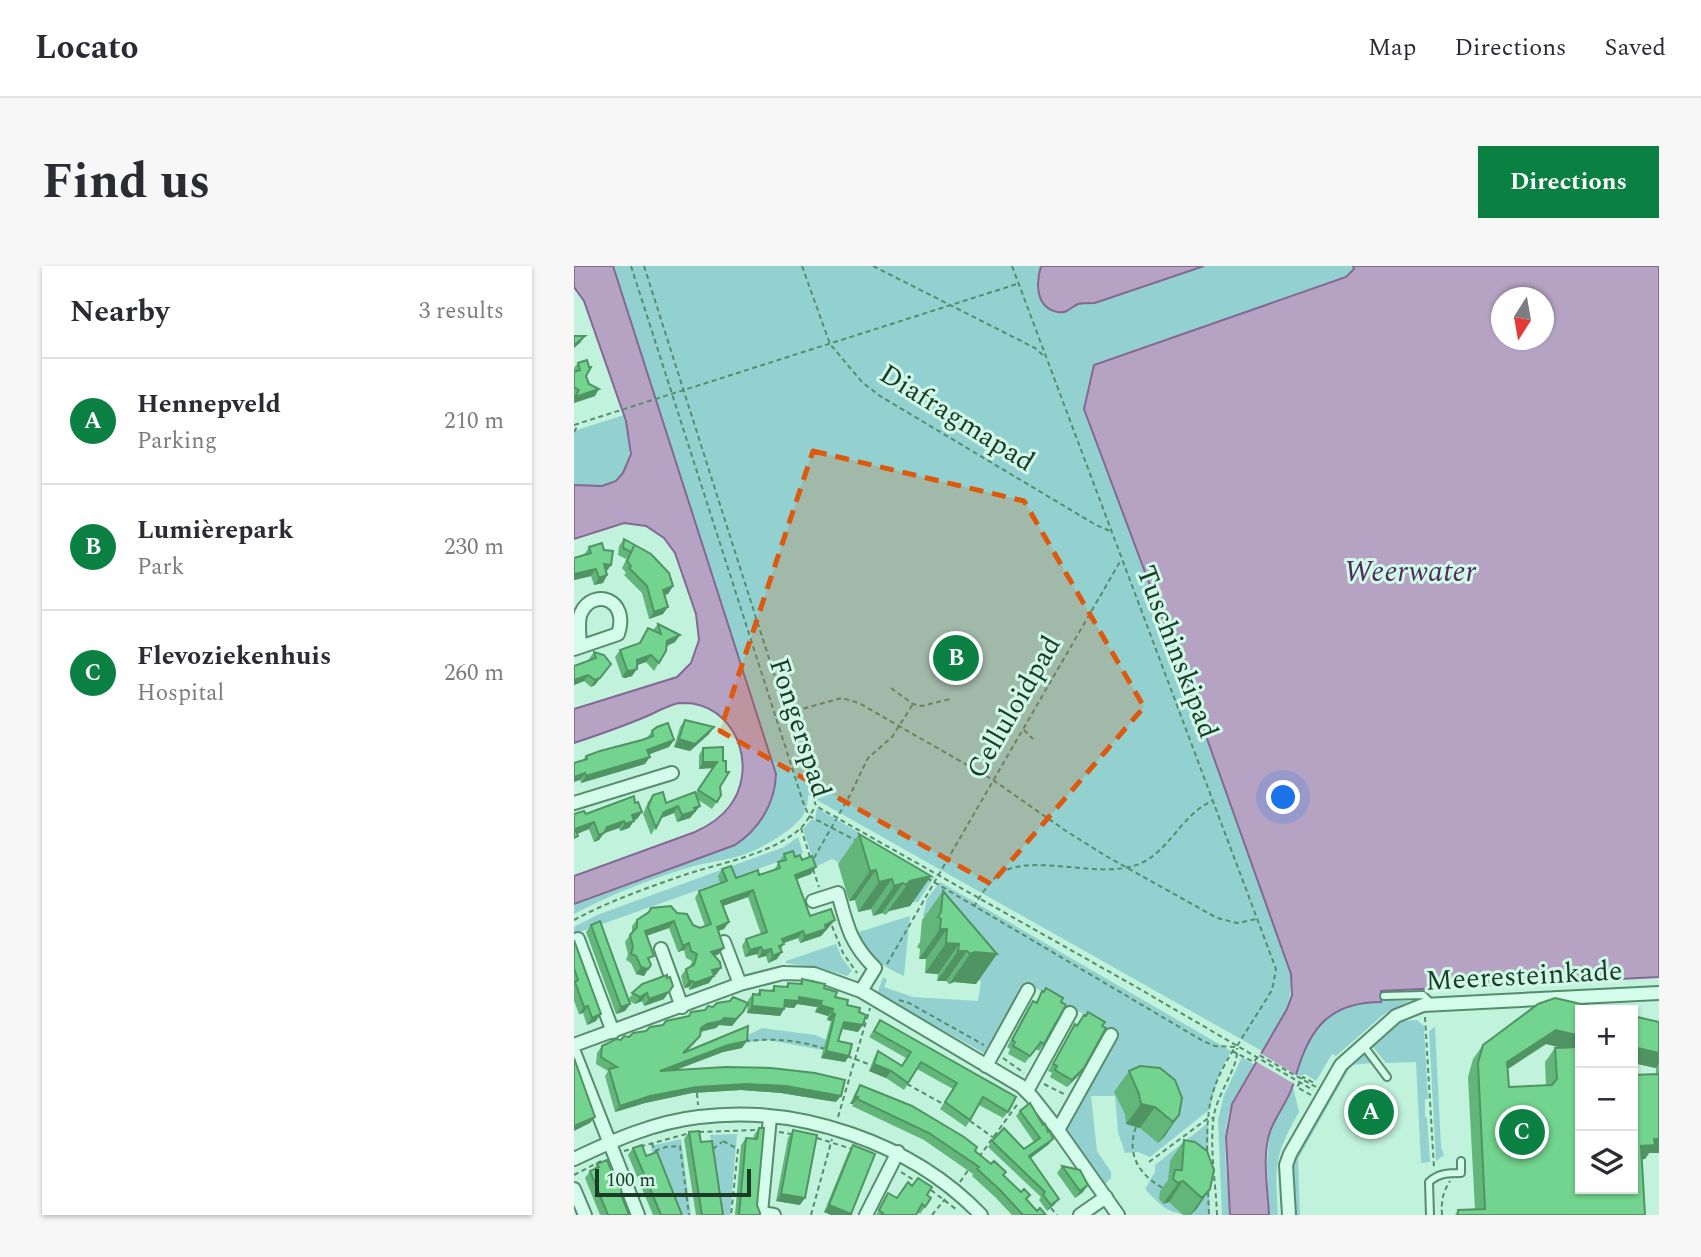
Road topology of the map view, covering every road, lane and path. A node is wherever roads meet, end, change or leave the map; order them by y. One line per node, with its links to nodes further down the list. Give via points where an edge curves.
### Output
1 (631, 266): 11 (path, Fongerspad)
2 (644, 266): 10 (path, Fongerspad)
3 (802, 266): 8 (path, Diafragmapad)
4 (873, 266): 7 (path)
5 (1012, 266): 6 (path, Tuschinskipad)
6 (1018, 283): 7 (path); 9 (path, Tuschinskipad)
7 (948, 304): 8 (path); 9 (path)
8 (830, 344): 10 (path); 15 (path, Diafragmapad, via 862,383 880,396)
9 (1046, 358): 15 (path, Tuschinskipad)
10 (683, 391): 11 (path); 20 (path, Fongerspad)
11 (671, 394): 12 (path); 29 (path, Fongerspad)
12 (578, 424): 13 (path); 14 (path)
13 (574, 425)
14 (574, 432)
15 (1111, 531): 16 (path, Tuschinskipad)
16 (1122, 559): 22 (path, Celluloidpad); 26 (path, Tuschinskipad)
17 (891, 688): 19 (path)
18 (950, 699): 19 (path)
19 (913, 704): 21 (path)
20 (785, 713): 21 (path, via 842,698); 28 (path, Fongerspad)
21 (898, 725): 25 (path); 30 (path, via 892,737 868,758)
22 (1023, 730): 23 (path); 25 (path, Celluloidpad)
23 (1033, 739)
24 (672, 774): 27 (street)
25 (993, 780): 35 (path); 36 (path, Celluloidpad)
26 (1212, 801): 35 (path, via 1196,810 1157,852); 42 (path, Tuschinskipad)
27 (574, 803)
28 (816, 806): 29 (path); 30 (path, Fongerspad)
29 (809, 816): 31 (path); 32 (path, Fongerspad)
30 (838, 818): 32 (path); 36 (path, Fongerspad)
31 (801, 828): 34 (path); 43 (path, via 738,860 673,879)
32 (832, 828): 33 (path, Fongerspad); 34 (path)
33 (866, 846)
34 (811, 862): 40 (path)
35 (1128, 868): 39 (path, via 1024,865 999,874); 42 (path, via 1226,921)
36 (938, 875): 38 (path, Celluloidpad); 39 (path, Fongerspad)
37 (923, 876): 38 (path, Fongerspad)
38 (934, 882): 41 (path, Fongerspad); 48 (path, Celluloidpad)
39 (979, 898): 41 (path); 64 (path, Fongerspad)
40 (818, 900): 50 (street, via 838,893 856,948 875,968)
41 (974, 906): 64 (path, Fongerspad, via 1203,1041)
42 (1258, 919): 64 (path, Tuschinskipad, via 1276,970 1275,982)
43 (574, 920)
44 (829, 920): 50 (path)
45 (578, 939): 59 (street)
46 (724, 942): 49 (street)
47 (661, 949): 56 (street)
48 (883, 973)
49 (740, 984): 50 (street, via 783,973 814,974); 56 (street)
50 (864, 987): 54 (street)
51 (1028, 990): 65 (street)
52 (1659, 993): 57 (street, Meeresteinkade)
53 (1384, 996): 57 (lane, via 1423,995)
54 (873, 998): 72 (path); 73 (street)
55 (896, 999): 65 (path)
56 (682, 1006): 59 (street)
57 (1429, 1009): 62 (street, Meeresteinkade, via 1413,1008 1396,1016); 106 (path, via 1432,1162)
58 (1070, 1013): 76 (street)
59 (613, 1032): 63 (street)
60 (1111, 1035): 82 (street)
61 (740, 1041): 68 (path, via 767,1038)
62 (1363, 1044): 75 (lane); 81 (street, Meeresteinkade)
63 (574, 1045)
64 (1236, 1047): 66 (path, Tuschinskipad); 69 (path); 71 (path, Fongerspad)
65 (994, 1051): 73 (street); 76 (path)
66 (1232, 1051): 69 (path); 88 (path, Tuschinskipad, via 1215,1084)
67 (574, 1052): 95 (street)
68 (834, 1052)
69 (1238, 1055): 71 (path, via 1254,1062); 87 (path)
70 (845, 1056): 72 (path)
71 (1259, 1056): 77 (path, Fongerspad)
72 (856, 1059): 74 (path); 90 (path)
73 (986, 1066): 80 (street)
74 (881, 1069)
75 (1387, 1077)
76 (1034, 1079): 80 (street); 82 (path)
77 (1300, 1080): 81 (path); 81 (path, via 1303,1077); 81 (path, via 1297,1087)
78 (904, 1083): 83 (path)
79 (697, 1090): 84 (path)
80 (1027, 1091): 92 (street); 93 (path)
81 (1317, 1091): 129 (street, Meeresteinkade, via 1287,1160)
82 (1076, 1098): 92 (street)
83 (954, 1110)
84 (699, 1117): 85 (street); 95 (street, via 653,1126)
85 (770, 1117): 90 (street); 119 (street, via 761,1213)
86 (964, 1117): 93 (path)
87 (1214, 1117): 88 (path); 128 (path)
88 (1207, 1119): 100 (path, Tuschinskipad); 103 (path)
89 (1136, 1126): 108 (path, via 1132,1143 1136,1165)
90 (835, 1128): 99 (street); 120 (path)
91 (723, 1130): 94 (path)
92 (1058, 1130): 111 (street)
93 (994, 1138): 109 (path)
94 (723, 1141): 98 (path); 118 (path, via 738,1149)
95 (609, 1142): 101 (street); 115 (street)
96 (651, 1142): 97 (path)
97 (655, 1151): 104 (path); 116 (path, via 680,1146)
98 (711, 1151)
99 (898, 1152): 109 (street); 121 (street)
100 (1207, 1155)
101 (574, 1159)
102 (1461, 1161): 105 (lane, via 1461,1173)
103 (1149, 1162)
104 (660, 1164)
105 (1457, 1173): 106 (lane); 131 (path, via 1444,1190)
106 (1437, 1176): 130 (lane, via 1429,1182)
107 (574, 1189): 114 (street)
108 (1163, 1189)
109 (954, 1190): 122 (path); 123 (street)
110 (1208, 1191): 127 (path)
111 (1105, 1197): 125 (street); 126 (street)
112 (721, 1202): 117 (path)
113 (1050, 1206): 124 (path)
114 (585, 1215)
115 (638, 1215)
116 (689, 1215)
117 (723, 1215)
118 (731, 1215)
119 (774, 1215)
120 (811, 1215)
121 (866, 1215)
122 (932, 1215)
123 (981, 1215)
124 (1057, 1215)
125 (1080, 1215)
126 (1118, 1215)
127 (1209, 1215)
128 (1217, 1215)
129 (1289, 1215)
130 (1430, 1215)
131 (1442, 1215)

